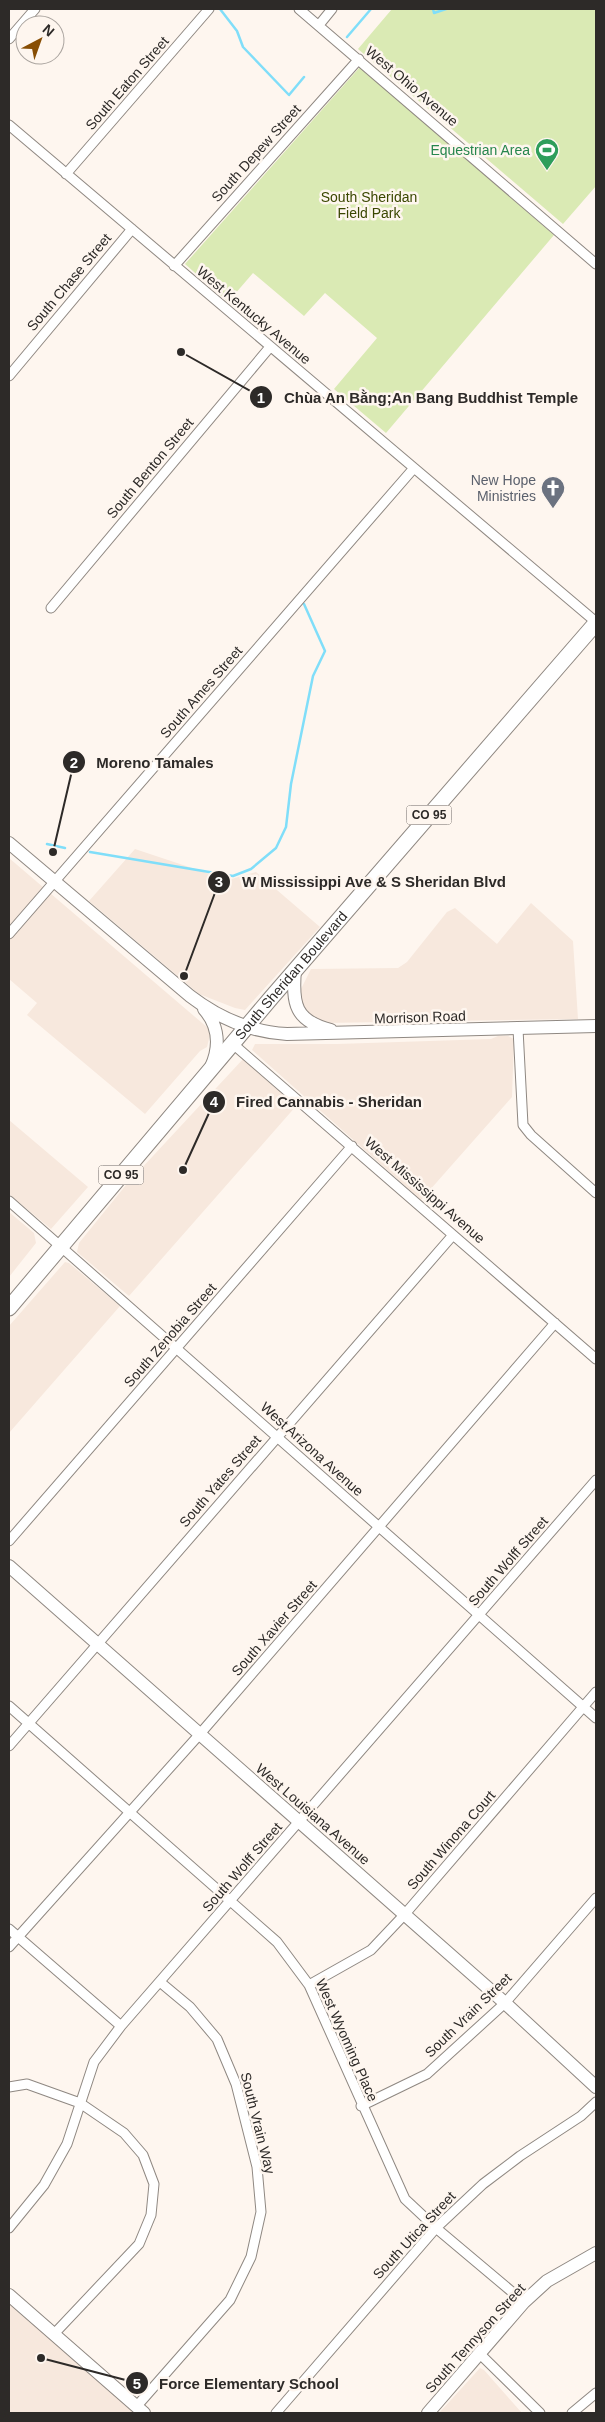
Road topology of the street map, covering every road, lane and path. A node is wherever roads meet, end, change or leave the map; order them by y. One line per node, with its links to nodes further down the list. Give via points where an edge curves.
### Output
1 (35, 9): 6 (street)
2 (209, 9): 9 (street, South Eaton Street)
3 (299, 9): 5 (street, West Ohio Avenue)
4 (332, 9): 5 (street)
5 (319, 26): 7 (street, West Ohio Avenue)
6 (9, 39)
7 (358, 59): 11 (street, West Ohio Avenue); 12 (street, South Depew Street)
8 (9, 125): 9 (street, West Kentucky Avenue)
9 (66, 174): 10 (street, West Kentucky Avenue)
10 (132, 229): 12 (street, West Kentucky Avenue); 14 (street, South Chase Street)
11 (596, 264)
12 (174, 266): 13 (street, West Kentucky Avenue)
13 (270, 347): 15 (street, West Kentucky Avenue); 16 (street, South Benton Street)
14 (9, 376)
15 (414, 468): 17 (street, West Kentucky Avenue); 19 (street, South Ames Street)
16 (52, 608)
17 (596, 622): 21 (main road, South Sheridan Boulevard / CO 95)
18 (9, 843): 19 (street)
19 (54, 881): 20 (street, South Ames Street); 22 (street)
20 (9, 934)
21 (295, 970): 24 (main road, South Sheridan Boulevard / CO 95); 26 (street, via 294,1000 301,1014 317,1026)
22 (199, 1003): 24 (street); 28 (street, via 217,1034 216,1052)
23 (596, 1026): 25 (street, Morrison Road)
24 (246, 1027): 26 (street, Morrison Road, via 287,1034); 27 (main road, South Sheridan Boulevard / CO 95)
25 (518, 1028): 26 (street, Morrison Road); 30 (street, via 523,1125)
26 (346, 1034)
27 (233, 1044): 28 (main road, South Sheridan Boulevard / CO 95); 29 (street, West Mississippi Avenue)
28 (209, 1072): 33 (main road, South Sheridan Boulevard / CO 95)
29 (352, 1146): 32 (street, West Mississippi Avenue); 36 (street, South Zenobia Street)
30 (596, 1193)
31 (9, 1201): 33 (street, West Arizona Avenue)
32 (453, 1236): 35 (street, West Mississippi Avenue); 38 (street, South Yates Street)
33 (62, 1246): 34 (main road, South Sheridan Boulevard / CO 95); 36 (street, West Arizona Avenue)
34 (9, 1308)
35 (555, 1323): 37 (street, West Mississippi Avenue); 40 (street, South Xavier Street)
36 (177, 1348): 38 (street, West Arizona Avenue); 41 (street, South Zenobia Street)
37 (596, 1360)
38 (277, 1436): 40 (street, West Arizona Avenue); 44 (street, South Yates Street)
39 (596, 1480): 43 (street, South Wolff Street)
40 (379, 1527): 43 (street, West Arizona Avenue); 50 (street, South Xavier Street)
41 (9, 1541)
42 (9, 1566): 44 (street, West Louisiana Avenue)
43 (480, 1616): 47 (street, West Arizona Avenue); 53 (street, South Wolff Street)
44 (98, 1642): 49 (street, South Yates Street); 50 (street, West Louisiana Avenue)
45 (596, 1692): 47 (street, South Winona Court)
46 (9, 1706): 49 (street, West Wyoming Place)
47 (583, 1707): 48 (street, West Arizona Avenue); 56 (street, South Winona Court)
48 (596, 1718)
49 (29, 1723): 51 (street, South Yates Street); 52 (street, West Wyoming Place)
50 (199, 1735): 52 (street, South Xavier Street); 53 (street, West Louisiana Avenue)
51 (9, 1746)
52 (129, 1813): 55 (street, West Wyoming Place); 58 (street, South Xavier Street)
53 (299, 1822): 55 (street, South Wolff Street); 56 (street, West Louisiana Avenue)
54 (596, 1898): 62 (street, South Vrain Street)
55 (231, 1900): 60 (street, South Wolff Street); 61 (street, West Wyoming Place, via 277,1942)
56 (405, 1914): 61 (street, South Winona Court, via 371,1950); 62 (street, West Louisiana Avenue)
57 (9, 1928): 58 (street)
58 (18, 1937): 59 (street, South Xavier Street); 63 (street)
59 (9, 1947)
60 (160, 1982): 63 (street, South Wolff Street); 77 (street, South Vrain Way, via 190,2007 217,2039 236,2084 258,2167 261,2212 250,2257 230,2300)
61 (309, 1986): 68 (street, West Wyoming Place)
62 (505, 2003): 65 (street, West Louisiana Avenue); 68 (street, South Vrain Street, via 427,2074)
63 (121, 2026): 67 (street, South Wolff Street, via 94,2062)
64 (9, 2087): 67 (street, via 27,2084)
65 (596, 2087)
66 (596, 2102): 70 (street, South Utica Street, via 581,2116 483,2184)
67 (80, 2103): 69 (street, South Wolff Street, via 66,2144 44,2185); 74 (street, via 124,2133 144,2155 154,2184 151,2215 139,2244)
68 (361, 2106): 70 (street, West Wyoming Place, via 405,2199)
69 (9, 2228)
70 (436, 2228): 73 (street, West Wyoming Place); 78 (street, South Utica Street)
71 (596, 2253): 73 (street, South Tennyson Street, via 548,2281)
72 (9, 2295): 74 (street)
73 (524, 2302): 75 (street, South Tennyson Street)
74 (54, 2334): 77 (street)
75 (480, 2354): 79 (street, South Tennyson Street); 80 (street)
76 (596, 2393): 81 (street)
77 (140, 2410)
78 (276, 2413)
79 (428, 2413)
80 (540, 2413)
81 (572, 2413)

